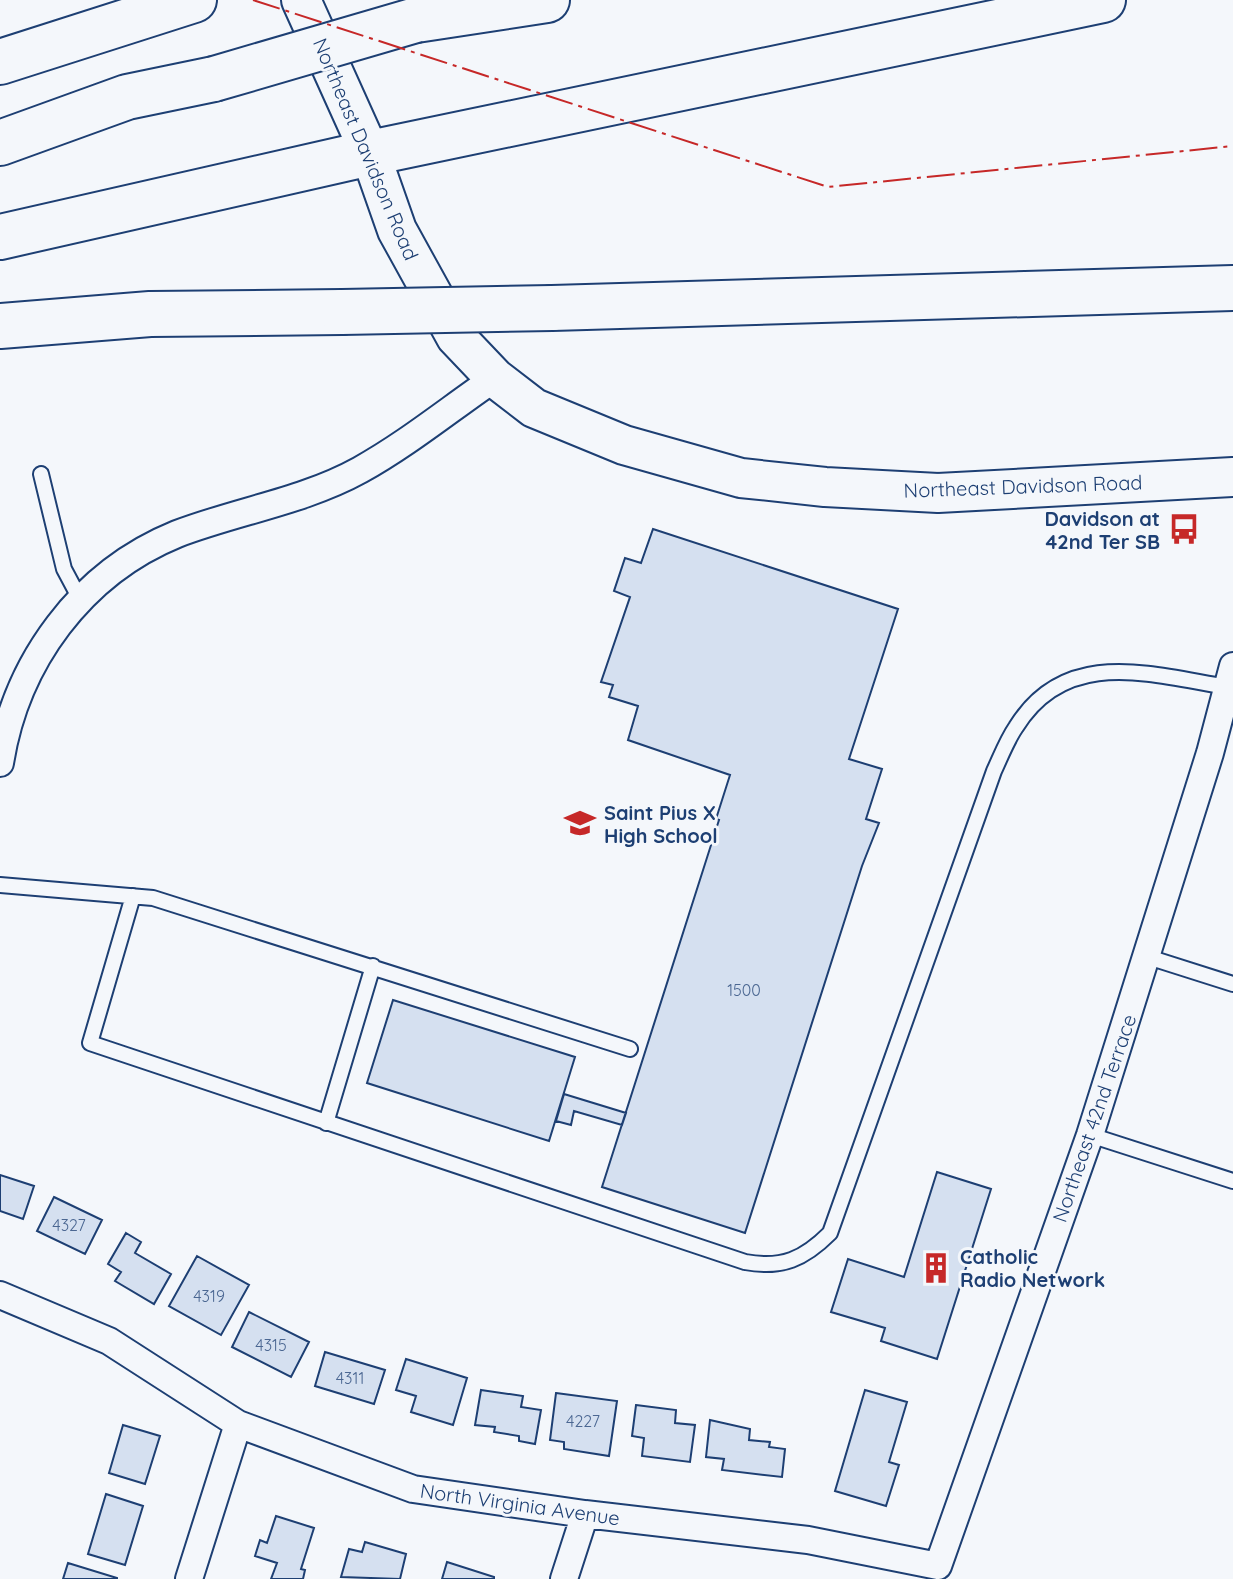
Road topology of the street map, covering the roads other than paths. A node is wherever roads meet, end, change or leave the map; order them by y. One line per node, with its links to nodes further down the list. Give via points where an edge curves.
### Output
1 (301, 0): 7 (street, Northeast Davidson Road)
2 (547, 0): 6 (highway, bridge, via 416,20 214,79 127,97)
3 (1103, 0): 7 (highway)
4 (191, 1): 5 (highway)
5 (0, 62)
6 (0, 143)
7 (370, 153): 8 (highway); 11 (street, Northeast Davidson Road, via 404,244 456,337)
8 (0, 237)
9 (1233, 288): 10 (highway, bridge, via 150,314)
10 (0, 326)
11 (495, 378): 13 (street, Northeast Davidson Road, via 534,408 624,445 741,478 938,493); 14 (street, via 359,471 175,535)
12 (41, 474): 14 (lane, via 64,569)
13 (1233, 477)
14 (80, 599): 16 (street, via 33,661)
15 (1230, 676): 20 (street, Northeast 42nd Terrace); 24 (lane, via 1093,673 1063,682 1016,726 994,771 830,1233 802,1258 766,1266 745,1262)
16 (4, 720): 17 (street)
17 (0, 763)
18 (0, 885): 19 (lane)
19 (133, 896): 21 (lane); 24 (lane, via 90,1043)
20 (1148, 957): 22 (lane); 25 (street, Northeast 42nd Terrace)
21 (373, 966): 23 (lane); 24 (lane)
22 (1233, 984)
23 (630, 1049)
24 (326, 1123)
25 (1090, 1135): 26 (lane); 30 (street, Northeast 42nd Terrace)
26 (1233, 1181)
27 (0, 1295): 28 (street, North Virginia Avenue, via 109,1341)
28 (238, 1424): 29 (street, North Virginia Avenue, via 413,1489); 31 (street)
29 (585, 1514): 30 (street, North Virginia Avenue, via 808,1540); 32 (street)
30 (938, 1566)
31 (189, 1579)
32 (564, 1579)

